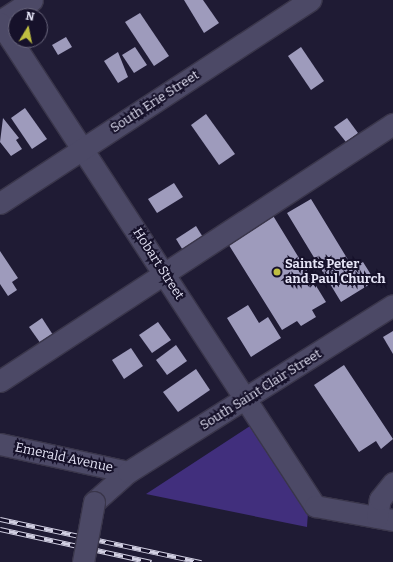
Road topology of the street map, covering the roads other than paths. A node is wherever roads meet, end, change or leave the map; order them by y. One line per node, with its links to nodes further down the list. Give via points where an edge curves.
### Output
1 (32, 0): 3 (street)
2 (310, 0): 5 (street, South Erie Street)
3 (0, 22): 5 (street, Hobart Street)
4 (393, 124): 7 (street)
5 (83, 149): 6 (street, South Erie Street); 7 (street, Hobart Street)
6 (0, 203)
7 (165, 274): 9 (street); 10 (street, Hobart Street)
8 (393, 305): 10 (street, South Saint Clair Street)
9 (0, 381)
10 (247, 400): 12 (street, South Saint Clair Street); 14 (street, Hobart Street, via 315,506)
11 (0, 444): 12 (street, Emerald Avenue)
12 (128, 472): 15 (street, South Saint Clair Street, bridge, via 94,502)
13 (393, 483): 14 (street, via 380,499)
14 (385, 519)
15 (83, 562)

